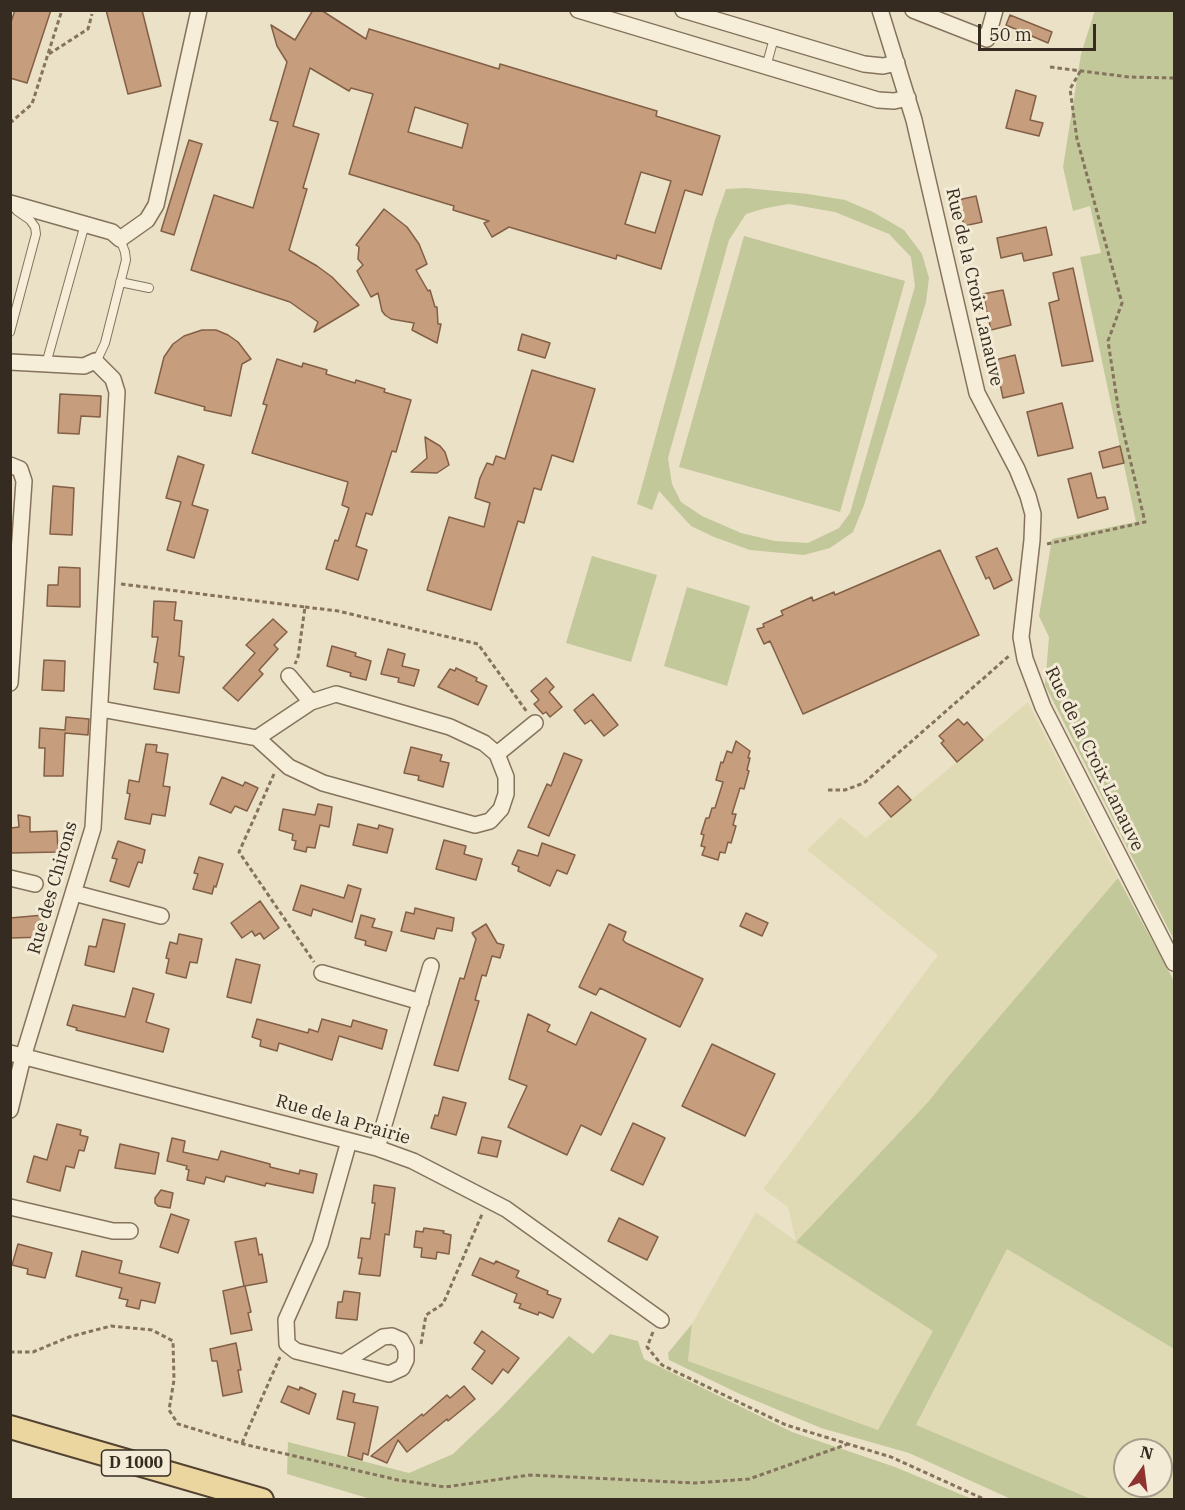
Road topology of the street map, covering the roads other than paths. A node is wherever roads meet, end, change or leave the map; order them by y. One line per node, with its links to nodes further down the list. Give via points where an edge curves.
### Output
1 (199, 10): 13 (street, via 156,205 147,220)
2 (578, 10): 9 (street)
3 (683, 10): 7 (street)
4 (880, 10): 8 (street, Rue de la Croix Lanauve)
5 (913, 10): 6 (street, via 987,39)
6 (995, 10)
7 (774, 38): 8 (street, via 864,64); 9 (lane)
8 (897, 63): 10 (street, Rue de la Croix Lanauve)
9 (766, 67): 10 (street, via 878,100)
10 (908, 98): 32 (street, Rue de la Croix Lanauve, via 977,393 1017,469 1033,514 1022,621 1025,659 1043,707)
11 (10, 205): 12 (street); 16 (lane, via 30,220 36,234)
12 (85, 224): 13 (street, via 112,232); 19 (lane)
13 (120, 239): 14 (lane, via 126,260)
14 (120, 282): 15 (lane); 17 (lane, via 105,343)
15 (149, 288)
16 (10, 332)
17 (95, 361): 19 (street, via 84,366); 24 (street, Rue des Chirons, via 112,379 117,392)
18 (10, 362): 19 (street)
19 (46, 364)
20 (10, 465): 22 (street, via 20,469 24,481)
21 (289, 676): 23 (street)
22 (10, 683)
23 (311, 702): 26 (street); 27 (street, via 336,694 450,727 484,743)
24 (101, 709): 26 (street); 30 (street, Rue des Chirons, via 93,828)
25 (535, 723): 27 (street)
26 (257, 738): 27 (street, via 289,767 323,783 475,825 490,821 501,809 506,794 506,777)
27 (497, 754)
28 (10, 878): 29 (street)
29 (35, 884)
30 (74, 894): 31 (street); 36 (street, Rue des Chirons)
31 (160, 916)
32 (1174, 963)
33 (431, 966): 35 (street)
34 (322, 973): 35 (street)
35 (421, 1002): 39 (street)
36 (17, 1055): 37 (street, Rue des Chirons); 38 (street, Rue de la Prairie)
37 (10, 1110)
38 (349, 1141): 39 (street, Rue de la Prairie); 43 (street, via 320,1244 286,1320 287,1344 296,1351)
39 (377, 1148): 42 (street, Rue de la Prairie, via 414,1161 506,1209)
40 (10, 1207): 41 (street, via 113,1231)
41 (130, 1231)
42 (661, 1320)
43 (344, 1362): 43 (street, via 383,1337 402,1341 406,1349 402,1368 389,1374)
44 (10, 1427): 45 (main road, D 1000)
45 (262, 1500)

